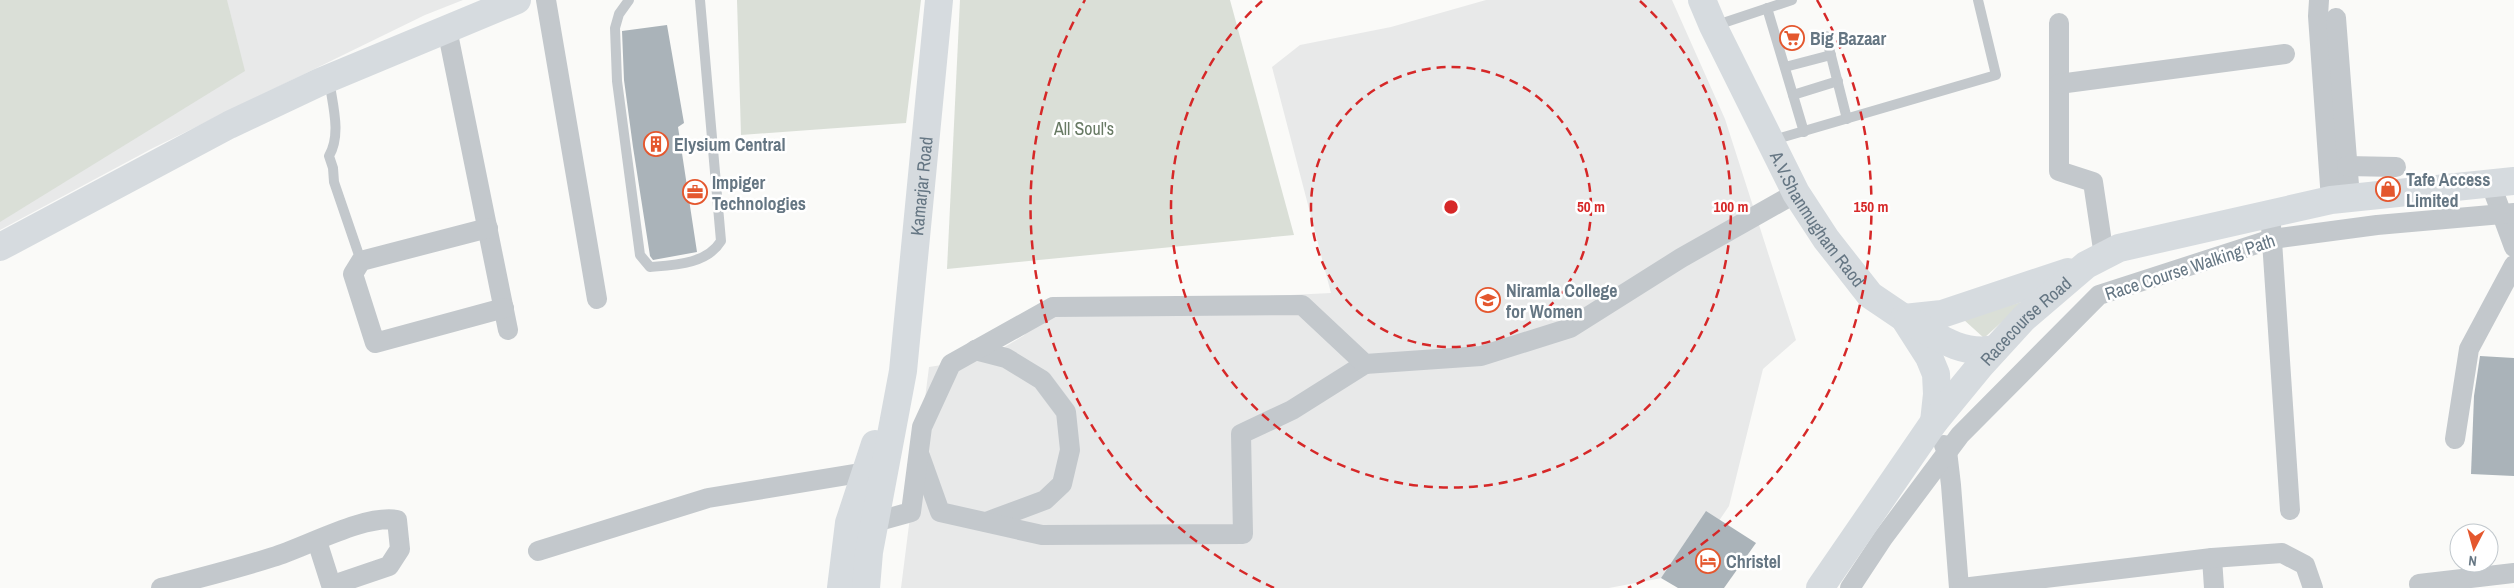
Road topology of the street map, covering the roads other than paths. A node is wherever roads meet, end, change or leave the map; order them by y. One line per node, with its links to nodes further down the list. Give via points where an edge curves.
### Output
1 (517, 0): 14 (street)
2 (546, 0): 39 (street)
3 (629, 0): 4 (lane, via 619,14 615,28 617,81 640,255 650,267 706,257 721,241)
4 (700, 0)
5 (939, 0): 46 (street, Kamarjar Road)
6 (1702, 0): 13 (street, A.V.Shanmugham Raod)
7 (1792, 0): 10 (lane)
8 (1978, 0): 23 (lane, via 1996,75)
9 (2319, 0): 30 (street, via 2318,16)
10 (1767, 8): 13 (lane); 18 (lane)
11 (2336, 18): 26 (street)
12 (2060, 23): 21 (street)
13 (1713, 26): 25 (street, A.V.Shanmugham Raod)
14 (447, 28): 19 (street); 33 (street)
15 (1826, 36): 16 (lane)
16 (1830, 54): 18 (lane); 20 (lane)
17 (2286, 54): 21 (street)
18 (1785, 67): 22 (lane)
19 (329, 78): 34 (street, via 229,125); 37 (lane, via 336,134 329,156 334,182)
20 (1838, 81): 22 (lane); 23 (lane)
21 (2059, 84): 36 (street, via 2059,171 2093,182)
22 (1793, 95): 24 (lane)
23 (1848, 118): 24 (lane)
24 (1804, 132): 25 (lane)
25 (1770, 141): 29 (street, A.V.Shanmugham Raod)
26 (2347, 166): 27 (street); 30 (street)
27 (2396, 167)
28 (2502, 182): 30 (street, Racecourse Road); 31 (street)
29 (1796, 193): 41 (street, A.V.Shanmugham Raod, via 1826,239 1870,295); 45 (street, via 1681,258 1570,328 1481,356)
30 (2340, 199): 32 (street, Racecourse Road)
31 (2508, 214): 32 (street, Race Course Walking Path, via 2378,225); 35 (street)
32 (2271, 227): 36 (street, Racecourse Road, via 2119,248); 50 (street, Race Course Walking Path, via 2099,295); 52 (street)
33 (488, 228): 37 (street); 40 (street)
34 (0, 247)
35 (2514, 247)
36 (2095, 260): 41 (street, via 1942,314); 43 (street, Racecourse Road, via 2024,318)
37 (361, 261): 40 (street, via 353,274 375,343)
38 (2514, 265): 48 (street, via 2469,349)
39 (597, 299)
40 (504, 308): 42 (street)
41 (1904, 318): 43 (street, via 1952,345 1968,350); 47 (street, A.V.Shanmugham Raod, via 1936,374)
42 (508, 330)
43 (1995, 349): 47 (street, Racecourse Road)
44 (975, 350): 45 (street, via 1053,307 1302,305); 49 (street, via 951,364 922,427); 54 (street, via 1006,358 1042,380 1066,412 1070,450 1062,484 1045,500)
45 (1365, 364): 54 (street, via 1292,410 1241,434 1243,534 1042,535)
46 (903, 371): 51 (street, Kamarjar Road); 53 (street, Kamarjar Road)
47 (1934, 422): 50 (street); 64 (street, Racecourse Road)
48 (2455, 439)
49 (919, 451): 53 (street, via 911,512); 54 (street, via 940,512)
50 (1947, 451): 65 (street, Race Course Walking Path); 66 (street)
51 (866, 472): 56 (street, via 708,498); 62 (street, Kamarjar Road, via 849,523)
52 (2290, 510)
53 (875, 522): 63 (street, Kamarjar Road)
54 (986, 522)
55 (317, 541): 60 (street, via 274,557); 61 (street); 61 (street, via 364,523 386,518 397,520 400,549 389,566)
56 (538, 552)
57 (2212, 558): 66 (street); 67 (street); 68 (street, via 2282,553 2305,565)
58 (2514, 573): 59 (street)
59 (2419, 584)
60 (162, 588)
61 (332, 588)
62 (840, 588)
63 (866, 588)
64 (1820, 588)
65 (1850, 588)
66 (1961, 588)
67 (2214, 588)
68 (2313, 588)

